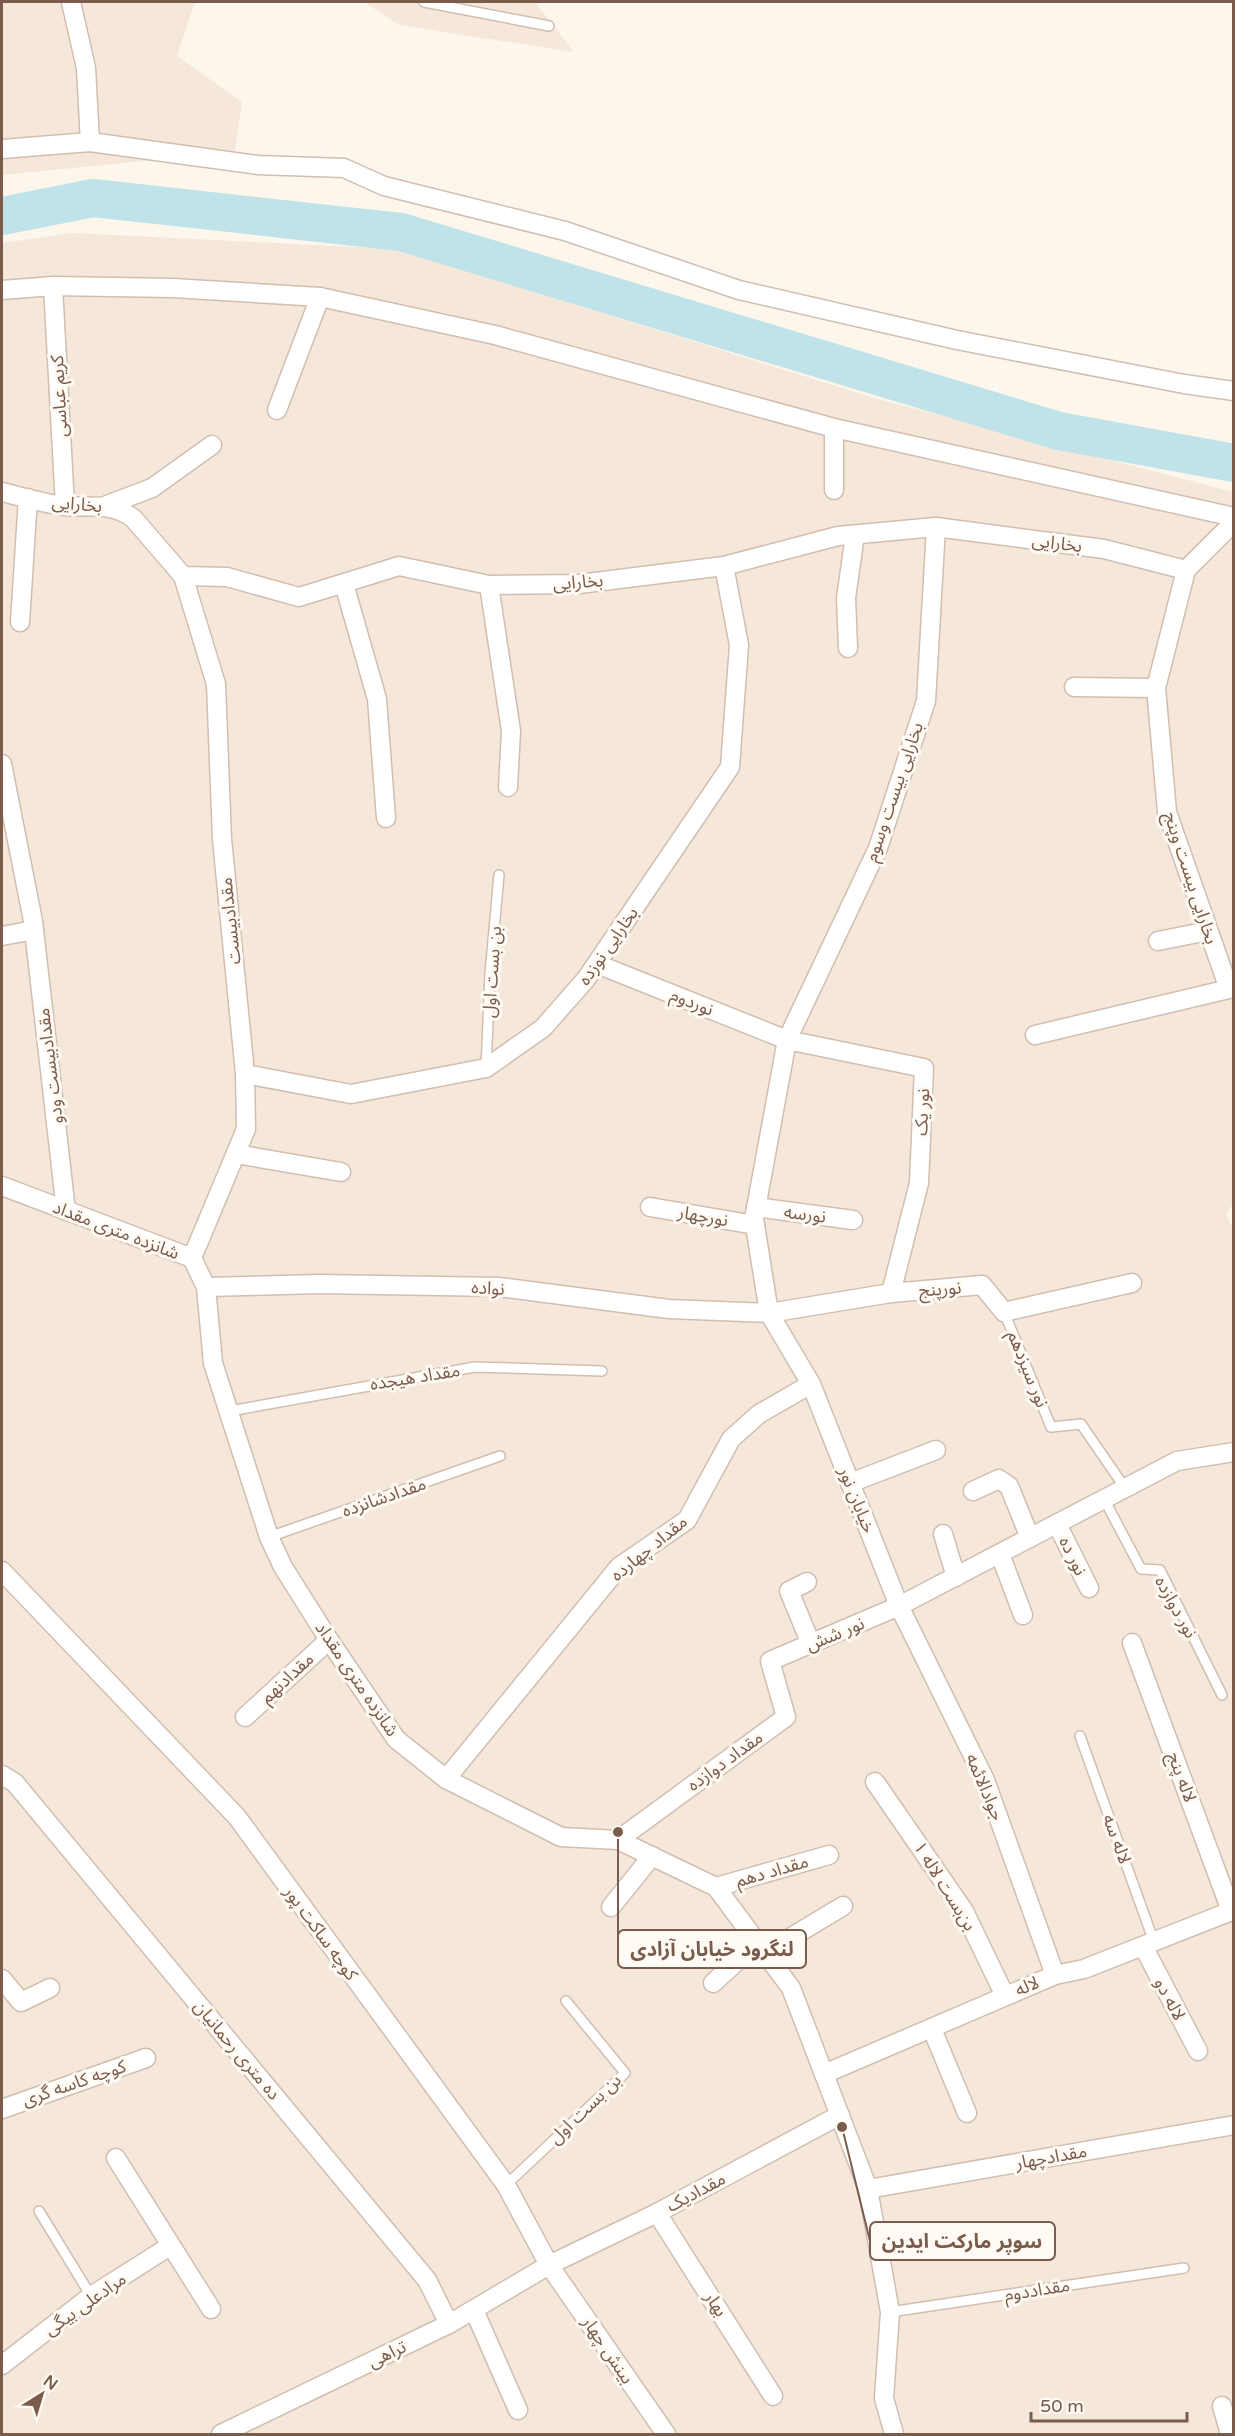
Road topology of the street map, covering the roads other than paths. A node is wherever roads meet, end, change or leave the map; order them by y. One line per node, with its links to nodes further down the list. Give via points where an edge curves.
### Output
1 (71, 2): 4 (street, via 86,68)
2 (424, 2): 3 (lane)
3 (549, 26)
4 (90, 142): 5 (street); 9 (street, via 258,165 344,168 384,186 565,231 739,290 957,340)
5 (2, 149)
6 (53, 286): 7 (street); 8 (street); 17 (street, کریم عباسی)
7 (2, 290)
8 (320, 297): 10 (street); 11 (street, via 495,335)
9 (1233, 391)
10 (277, 410)
11 (834, 428): 13 (street); 18 (street)
12 (212, 445): 16 (street, via 152,488)
13 (834, 490)
14 (2, 492): 15 (street, بخارایی)
15 (28, 498): 17 (street, بخارایی); 27 (street)
16 (107, 505): 17 (street, بخارایی); 24 (street, بخارایی, via 133,518)
17 (65, 506)
18 (1233, 517)
19 (1233, 522): 23 (street)
20 (936, 527): 21 (street, بخارایی); 23 (street, بخارایی, via 1104,549); 41 (street, بخارایی بیست وسوم, via 926,701 878,848)
21 (855, 535): 22 (street, بخارایی); 28 (street, via 846,598)
22 (724, 566): 26 (street, بخارایی, via 579,584); 39 (street, بخارایی نوزده, via 739,645 730,767)
23 (1186, 570): 30 (street, بخارایی بیست وپنج)
24 (183, 576): 25 (street, بخارایی, via 227,577 299,597); 43 (street, مقدادبیست, via 216,684 222,838)
25 (344, 584): 26 (street, بخارایی, via 399,566); 33 (street, via 377,699)
26 (489, 585): 32 (street, via 511,731)
27 (20, 622)
28 (848, 648)
29 (1074, 687): 30 (street)
30 (1156, 688): 36 (street, بخارایی بیست وپنج, via 1167,812)
31 (2, 764): 35 (street, مقدادبیست ودو)
32 (508, 788)
33 (386, 818)
34 (499, 875): 42 (lane, بن بست اول)
35 (34, 926): 37 (street); 48 (street, مقدادبیست ودو)
36 (1208, 931): 38 (street); 40 (street, بخارایی بیست وپنج, via 1229,988)
37 (2, 936)
38 (1158, 941)
39 (597, 964): 41 (street, نوردوم); 42 (street, بخارایی نوزده, via 543,1028)
40 (1035, 1035)
41 (787, 1040): 49 (street, خیابان نور); 54 (street, نور یک, via 924,1068 919,1183)
42 (486, 1068): 43 (street, بخارایی نوزده, via 351,1094)
43 (245, 1074): 44 (street, مقدادبیست, via 246,1129)
44 (236, 1154): 45 (street); 51 (street, مقدادبیست)
45 (341, 1172)
46 (2, 1186): 48 (street, شانزده متری مقداد)
47 (650, 1207): 49 (street, نورچهار)
48 (66, 1211): 51 (street, شانزده متری مقداد)
49 (756, 1216): 50 (street, نورسه); 56 (street, خیابان نور)
50 (853, 1220)
51 (192, 1258): 53 (street, شانزده متری مقداد)
52 (1132, 1283): 55 (street)
53 (206, 1287): 56 (street, نواده, via 499,1287 669,1309); 59 (street, شانزده متری مقداد, via 213,1363)
54 (891, 1293): 55 (street, نورپنج, via 982,1285); 56 (street, نورپنج)
55 (1004, 1312): 64 (lane, نور سیزدهم, via 1052,1427 1081,1424)
56 (769, 1313): 58 (street, خیابان نور)
57 (602, 1371): 59 (lane, مقداد هیجده, via 475,1367)
58 (811, 1383): 63 (street, خیابان نور); 86 (street, مقداد چهارده, via 759,1414 731,1439 687,1520 619,1567)
59 (230, 1411): 69 (street, شانزده متری مقداد)
60 (936, 1450): 63 (street)
61 (1233, 1452): 64 (street, via 1177,1461)
62 (500, 1456): 69 (lane, مقدادشانزده)
63 (850, 1483): 76 (street, خیابان نور)
64 (1125, 1488): 66 (street)
65 (973, 1491): 70 (street, via 999,1479 1010,1486)
66 (1104, 1499): 67 (street); 82 (lane, نور دوازده, via 1141,1569 1160,1570)
67 (1057, 1524): 70 (street); 75 (street, نور ده)
68 (943, 1534): 73 (street)
69 (269, 1538): 78 (street, شانزده متری مقداد)
70 (1030, 1538): 71 (street)
71 (999, 1554): 73 (street); 77 (street)
72 (2, 1571): 112 (street, کوچه ساکت پور, via 237,1817)
73 (956, 1577): 76 (street)
74 (807, 1582): 80 (street, via 789,1591)
75 (1089, 1588)
76 (899, 1606): 80 (street, نور شش); 97 (street, جوادالائمه, via 985,1780)
77 (1023, 1615)
78 (329, 1640): 83 (street, مقدادنهم); 86 (street, شانزده متری مقداد, via 396,1739)
79 (1132, 1643): 94 (street, لاله پنج)
80 (811, 1644): 81 (street, نور شش)
81 (770, 1661): 88 (street, مقداد دوازده, via 786,1717)
82 (1222, 1695)
83 (245, 1717)
84 (1080, 1736): 95 (lane, لاله سه)
85 (8, 1779): 123 (street, ده متری رحمانیان, via 427,2280)
86 (446, 1779): 88 (street, شانزده متری مقداد, via 561,1837)
87 (875, 1782): 101 (street, بن‌بست لاله ۱, via 964,1911)
88 (618, 1840): 90 (street, شانزده متری مقداد)
89 (829, 1855): 91 (street, مقداد دهم)
90 (652, 1856): 91 (street, شانزده متری مقداد); 93 (street)
91 (716, 1887): 96 (street, شانزده متری مقداد)
92 (843, 1906): 96 (street)
93 (611, 1907)
94 (1232, 1911): 95 (street, لاله)
95 (1148, 1944): 97 (street, لاله, via 1084,1969); 104 (street, لاله دو)
96 (761, 1948): 99 (street); 106 (street, شانزده متری مقداد, via 790,1988)
97 (1055, 1975): 101 (street, لاله)
98 (2, 1980): 100 (street, via 21,2002)
99 (713, 1983)
100 (50, 1988)
101 (1005, 1996): 103 (street, لاله)
102 (566, 2001): 112 (lane, بن بست اول, via 625,2073)
103 (932, 2029): 106 (street, لاله); 108 (street)
104 (1198, 2051)
105 (146, 2058): 107 (street, کوچه کاسه گری)
106 (824, 2074): 109 (street, شانزده متری مقداد)
107 (2, 2109)
108 (967, 2113)
109 (840, 2115): 113 (street, شانزده متری مقداد); 115 (street, مقدادیک)
110 (1233, 2125): 113 (street, مقدادچهار)
111 (116, 2158): 116 (street)
112 (506, 2185): 117 (street, کوچه ساکت پور)
113 (868, 2188): 122 (street, شانزده متری مقداد)
114 (39, 2211): 119 (lane)
115 (657, 2213): 117 (street, مقدادیک); 125 (street, بهار)
116 (170, 2246): 119 (street, مرادعلی بیگی); 120 (street)
117 (549, 2265): 121 (street, تراهی); 129 (street, بینش چهار)
118 (1184, 2268): 122 (lane, مقداددوم)
119 (91, 2296): 124 (street, مرادعلی بیگی)
120 (211, 2309)
121 (474, 2310): 123 (street, تراهی); 127 (street)
122 (890, 2312): 130 (street, شانزده متری مقداد, via 885,2398)
123 (449, 2324): 128 (street, تراهی)
124 (2, 2365)
125 (773, 2396)
126 (1222, 2406): 131 (street)
127 (518, 2410)
128 (221, 2434)
129 (666, 2434)
130 (894, 2434)
131 (1230, 2434)

